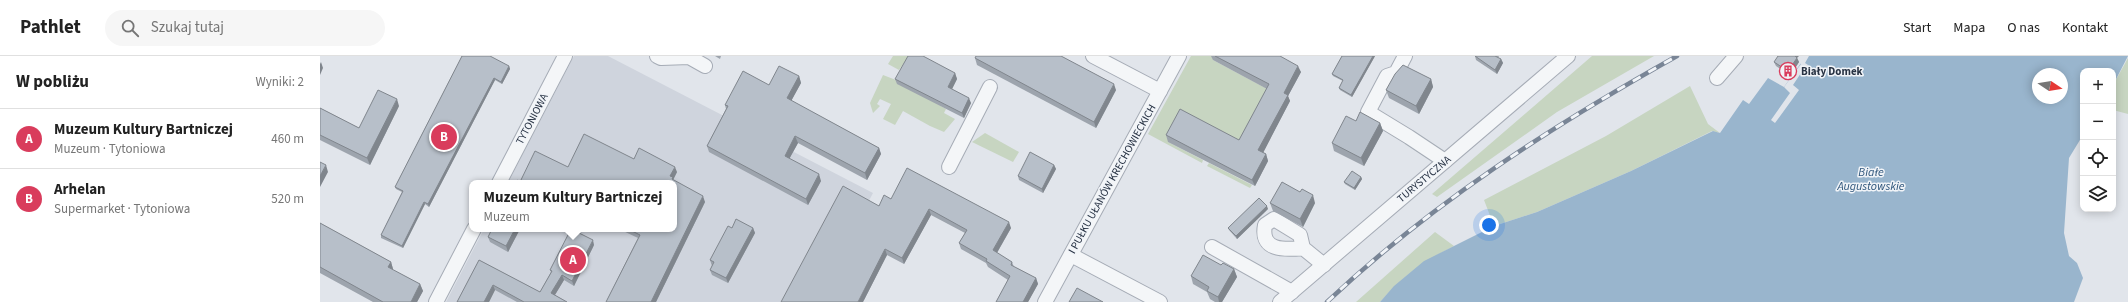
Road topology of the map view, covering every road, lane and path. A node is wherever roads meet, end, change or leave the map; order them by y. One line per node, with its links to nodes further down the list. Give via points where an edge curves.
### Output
1 (565, 56): 14 (street, TYTONIOWA)
2 (657, 56): 8 (street, via 689,57)
3 (1094, 56): 11 (street)
4 (1179, 56): 11 (street, I PUŁKU UŁANÓW KRECHOWIECKICH)
5 (1405, 56): 12 (street, via 1396,73 1387,76 1368,112)
6 (1568, 56): 12 (street, TURYSTYCZNA)
7 (1736, 56): 9 (street)
8 (705, 66)
9 (1717, 78)
10 (990, 87): 13 (street)
11 (1160, 91): 18 (street, I PUŁKU UŁANÓW KRECHOWIECKICH)
12 (1445, 161): 19 (street, TURYSTYCZNA)
13 (949, 167)
14 (501, 180)
15 (472, 232): 21 (street)
16 (1212, 247): 20 (street)
17 (1303, 248): 19 (street)
18 (1071, 254): 22 (street, I PUŁKU UŁANÓW KRECHOWIECKICH); 23 (street)
19 (1324, 264): 20 (street, TURYSTYCZNA)
20 (1292, 292): 24 (street, TURYSTYCZNA)
21 (436, 302)
22 (1045, 302)
23 (1160, 302)
24 (1280, 302)

